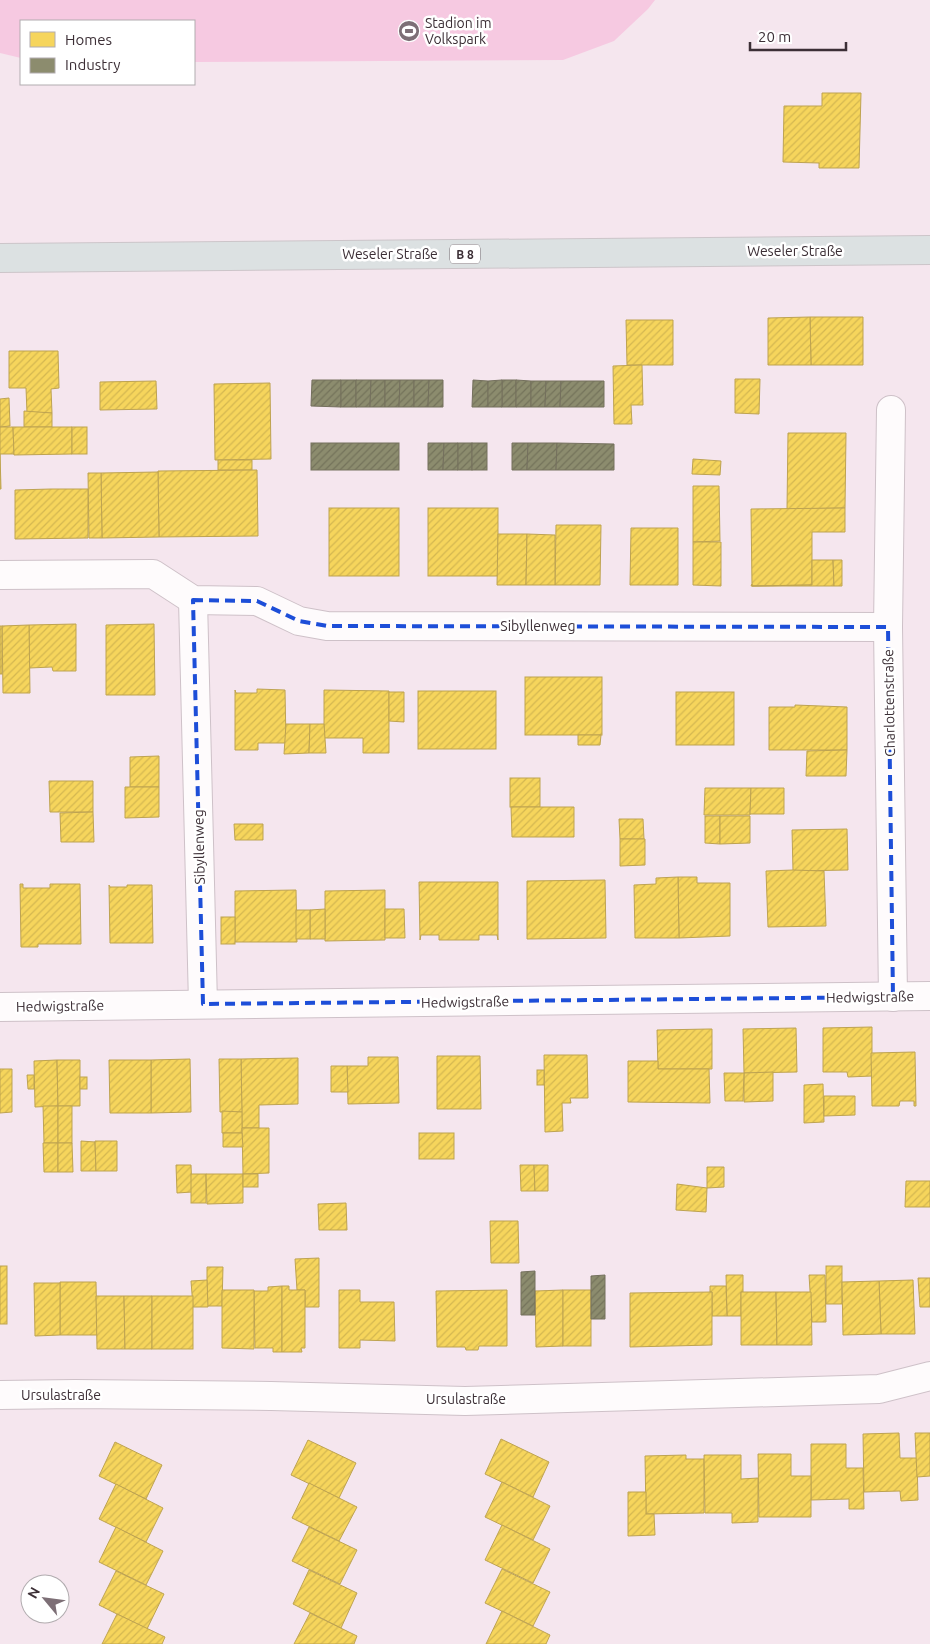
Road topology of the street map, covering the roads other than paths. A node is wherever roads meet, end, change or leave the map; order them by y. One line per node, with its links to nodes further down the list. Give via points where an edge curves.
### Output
1 (930, 250): 2 (main road, Weseler Straße / B 8)
2 (0, 258)
3 (892, 410): 6 (street, Charlottenstraße)
4 (0, 575): 5 (street, via 154,574)
5 (193, 600): 6 (street, Sibyllenweg, via 257,600 299,621 327,626); 9 (street, Sibyllenweg)
6 (888, 627): 7 (street, Charlottenstraße)
7 (894, 996): 8 (street, Hedwigstraße); 9 (street, Hedwigstraße)
8 (930, 996)
9 (203, 1004): 10 (street, Hedwigstraße)
10 (0, 1007)
11 (930, 1376): 12 (street, Ursulastraße, via 879,1389 465,1401)
12 (0, 1395)

